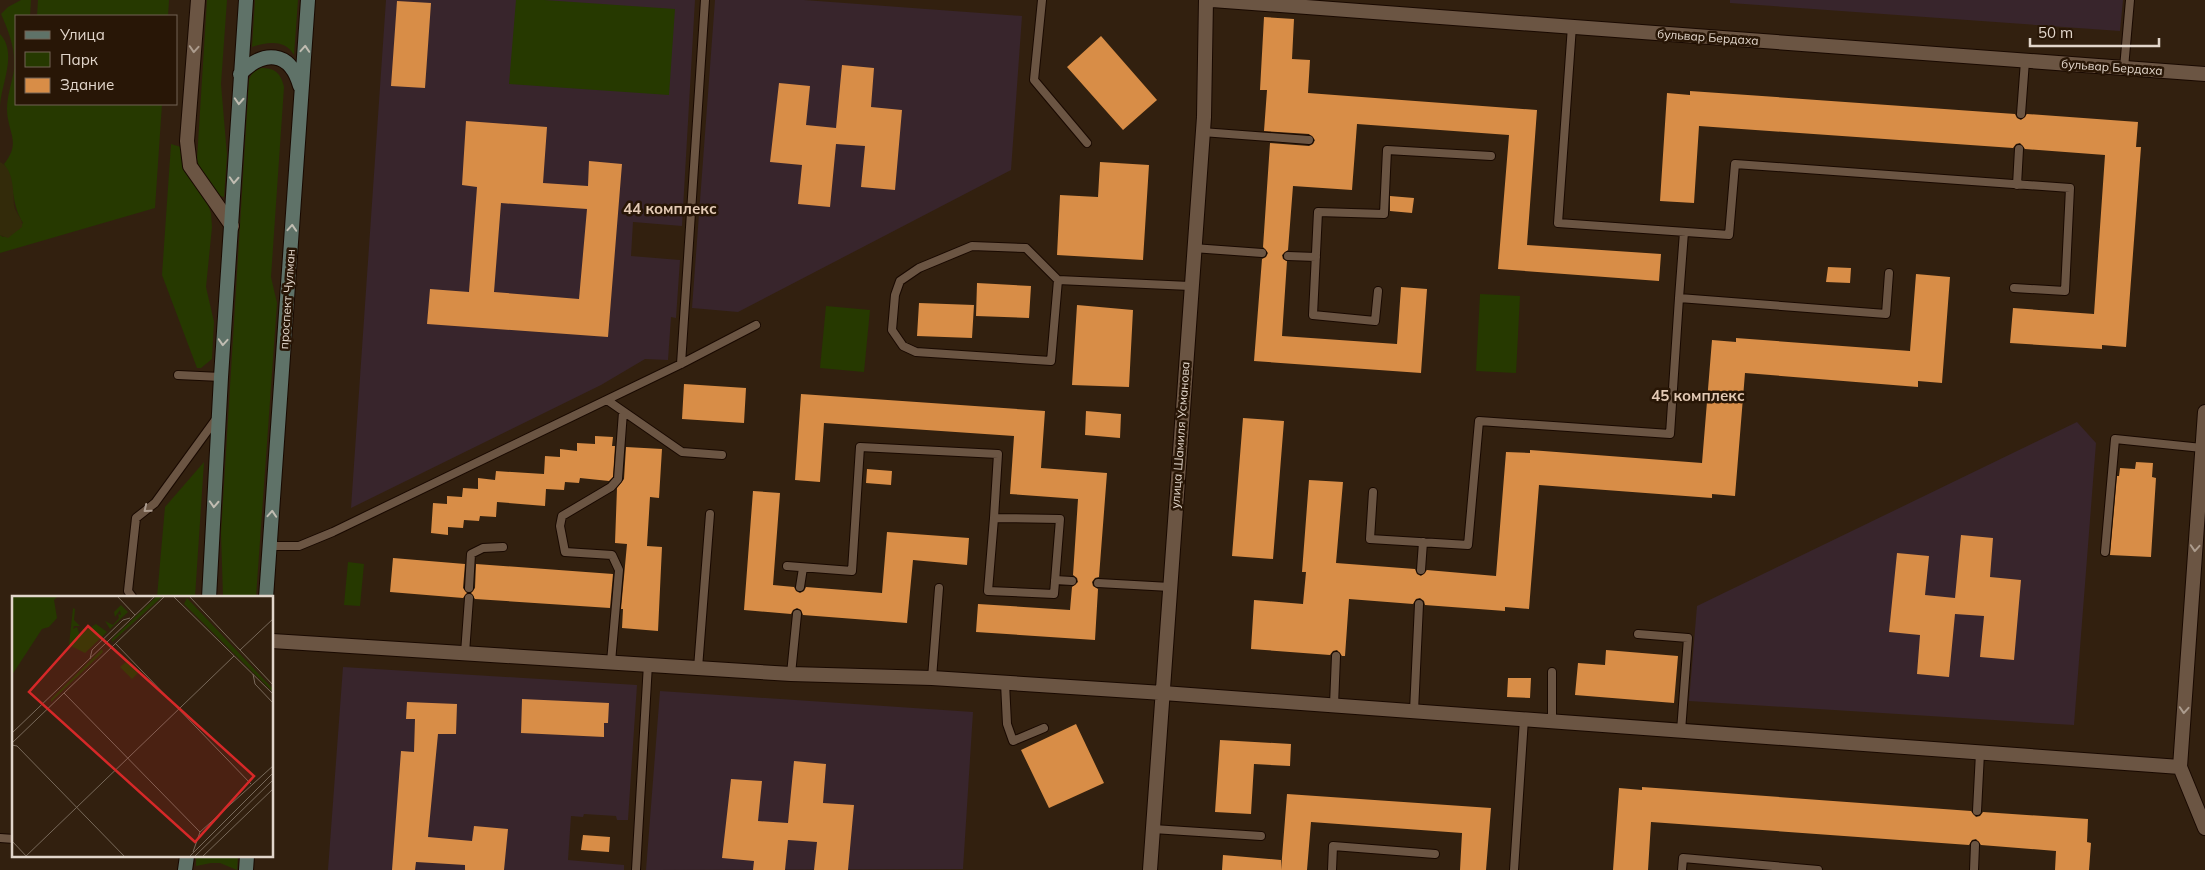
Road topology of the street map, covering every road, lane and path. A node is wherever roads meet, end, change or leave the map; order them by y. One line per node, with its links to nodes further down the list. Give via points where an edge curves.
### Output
1 (198, 0): 22 (street, one-way to 22, via 187,141 190,166)
2 (246, 0): 12 (main road)
3 (308, 0): 14 (main road, проспект Чулман, one-way to 3)
4 (705, 0): 35 (lane)
5 (1042, 0): 18 (lane, via 1034,80)
6 (1206, 0): 16 (street, улица Шамиля Усманова)
7 (1212, 0): 9 (street, бульвар Бердаха)
8 (2130, 0): 11 (lane)
9 (1572, 26): 10 (street, бульвар Бердаха); 23 (lane, via 1558,223)
10 (2025, 61): 11 (street, бульвар Бердаха); 15 (lane)
11 (2124, 68): 13 (street, бульвар Бердаха)
12 (240, 74): 14 (main road, via 258,59 277,58 289,64); 22 (main road, one-way to 22)
13 (2205, 74)
14 (302, 91): 48 (main road, проспект Чулман, one-way to 14)
15 (2021, 114)
16 (1202, 132): 17 (lane); 24 (street, улица Шамиля Усманова)
17 (1309, 140)
18 (1087, 143)
19 (2019, 149): 21 (lane)
20 (1491, 156): 27 (lane, via 1387,150 1384,214 1318,212)
21 (2017, 184): 23 (lane, via 1735,164 1729,235); 31 (lane, via 2070,188 2065,291)
22 (232, 226): 37 (main road, one-way to 37)
23 (1684, 232): 33 (lane)
24 (1193, 248): 25 (lane); 30 (street, улица Шамиля Усманова)
25 (1262, 254)
26 (1288, 256): 27 (lane)
27 (1316, 257): 32 (lane, via 1312,315 1375,321)
28 (1889, 273): 33 (lane, via 1886,314)
29 (1058, 280): 29 (lane, via 1026,248 972,246 919,268 900,281 895,295 892,330 903,346 916,352 1051,361); 30 (lane)
30 (1190, 286): 58 (street, улица Шамиля Усманова)
31 (2014, 288)
32 (1378, 291)
33 (1679, 298): 47 (lane, via 1670,434 1479,421 1468,545)
34 (756, 325): 35 (lane)
35 (681, 364): 38 (lane)
36 (178, 375): 37 (lane)
37 (220, 377): 41 (main road)
38 (607, 400): 39 (lane); 48 (lane, via 300,546)
39 (623, 412): 43 (lane, via 682,452); 71 (lane, via 618,479 611,487 562,516 560,526 566,552 612,555 619,570)
40 (2205, 412): 42 (street)
41 (219, 415): 61 (lane, one-way to 61, via 155,503 136,518 128,591); 62 (main road, one-way to 62)
42 (2202, 448): 50 (lane, via 2115,439); 86 (street, one-way to 86)
43 (722, 455)
44 (1373, 492): 47 (lane, via 1370,539)
45 (710, 514): 73 (lane)
46 (994, 518): 52 (lane, via 998,454 860,447 852,571); 54 (lane, via 1060,520); 54 (lane, via 988,591 1054,594)
47 (1423, 542): 53 (lane)
48 (270, 546): 63 (main road, проспект Чулман)
49 (503, 547): 59 (lane, via 483,548 471,554)
50 (2105, 552)
51 (787, 566): 52 (lane)
52 (802, 568): 57 (lane)
53 (1421, 570)
54 (1055, 580): 55 (lane)
55 (1072, 581)
56 (1098, 583): 58 (lane)
57 (800, 587)
58 (1170, 587): 78 (street, улица Шамиля Усманова)
59 (470, 588)
60 (939, 588): 76 (lane)
61 (132, 596)
62 (209, 596)
63 (266, 596)
64 (469, 598): 69 (lane)
65 (1419, 604): 80 (lane)
66 (797, 614): 75 (lane)
67 (1638, 634): 84 (lane, via 1688,638)
68 (274, 641): 69 (street)
69 (466, 653): 71 (street)
70 (1336, 656): 79 (lane)
71 (611, 662): 72 (street)
72 (648, 664): 73 (street); 93 (lane)
73 (698, 668): 75 (street)
74 (1552, 672): 82 (lane)
75 (791, 674): 76 (street)
76 (932, 678): 77 (street)
77 (1005, 682): 78 (street); 83 (lane, via 1007,724 1013,741)
78 (1163, 693): 79 (street); 89 (street, улица Шамиля Усманова)
79 (1334, 705): 80 (street)
80 (1414, 711): 81 (street)
81 (1524, 719): 82 (street); 96 (lane)
82 (1552, 721): 84 (street)
83 (1044, 728)
84 (1680, 732): 85 (street)
85 (1980, 753): 86 (street); 87 (lane)
86 (2180, 767): 88 (street)
87 (1977, 811)
88 (2205, 828)
89 (1153, 829): 90 (lane); 94 (street, улица Шамиля Усманова)
90 (1261, 836)
91 (1975, 845): 99 (lane)
92 (1435, 854): 95 (lane, via 1333,846)
93 (636, 870)
94 (1150, 870)
95 (1332, 870)
96 (1514, 870)
97 (1682, 870): 98 (lane, via 1683,858)
98 (1818, 870)
99 (1974, 870)

